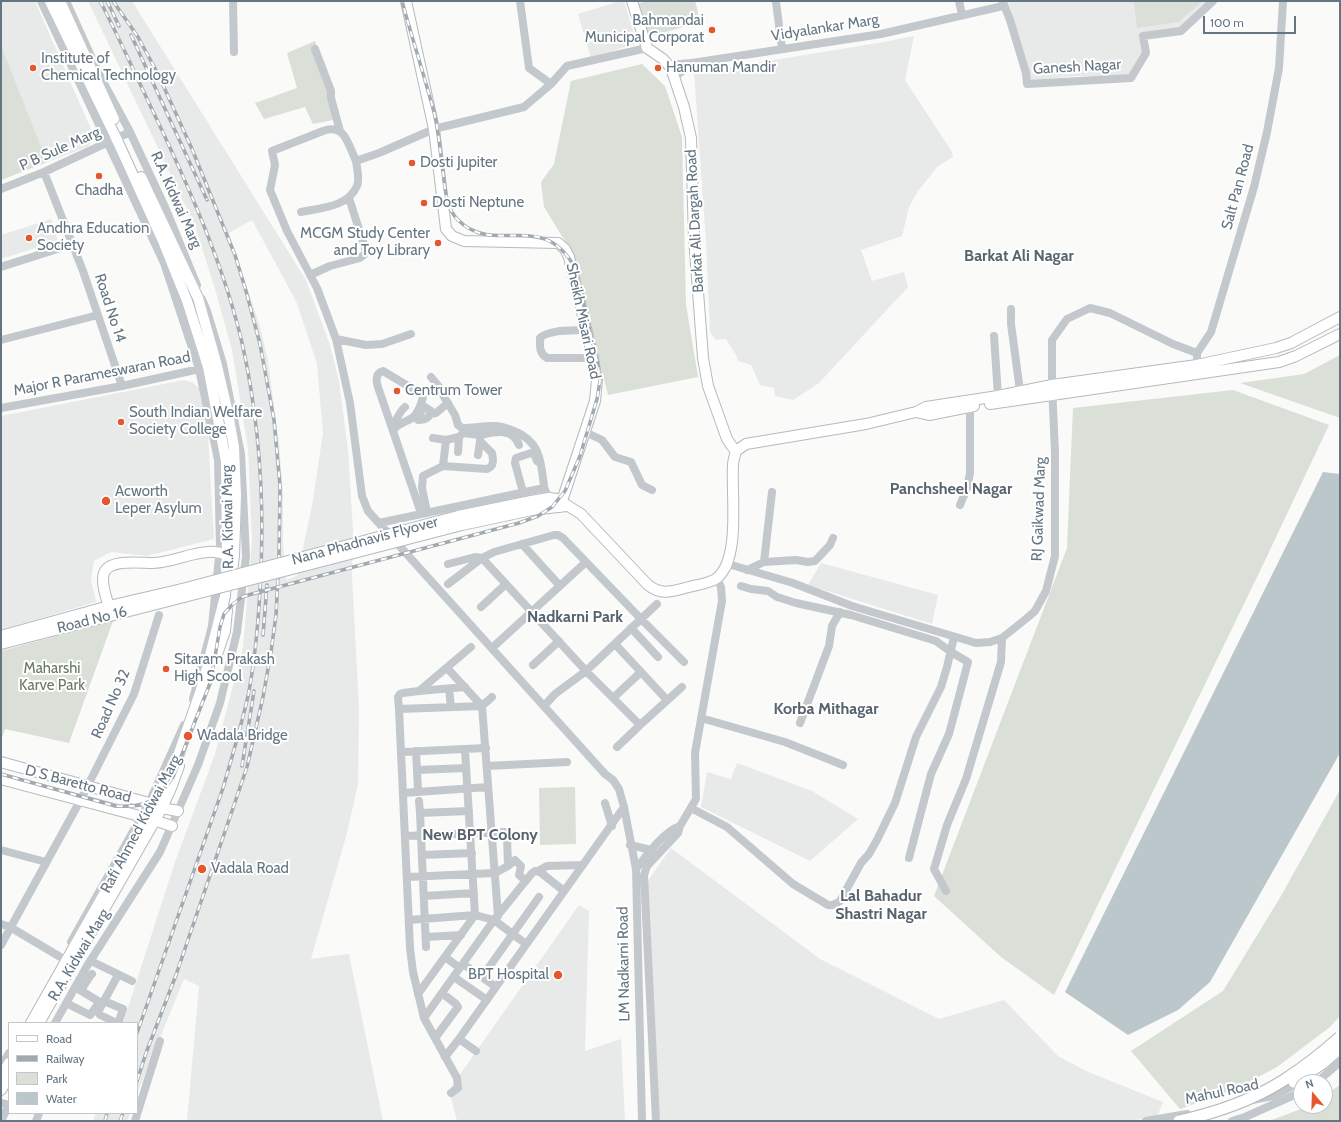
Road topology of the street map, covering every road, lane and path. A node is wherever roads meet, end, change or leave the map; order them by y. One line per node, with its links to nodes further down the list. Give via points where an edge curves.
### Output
1 (41, 1): 25 (street, R.A. Kidwai Marg)
2 (50, 1): 25 (main road)
3 (60, 1): 25 (main road)
4 (66, 1): 25 (street, R.A. Kidwai Marg, via 101,78)
5 (233, 1): 18 (street)
6 (406, 1): 23 (main road, Sheikh Misari Road)
7 (520, 1): 22 (street, via 529,68)
8 (632, 1): 15 (main road)
9 (959, 1): 14 (street)
10 (1213, 1): 13 (street, Ganesh Nagar, via 1181,31 1143,36 1146,53 1131,78 1027,84 1024,66)
11 (1283, 1): 43 (street, Salt Pan Road, via 1279,68 1254,188 1211,332)
12 (776, 2): 17 (street)
13 (1003, 3): 14 (street, Vidyalankar Marg)
14 (962, 15): 17 (street, Vidyalankar Marg, via 881,34)
15 (647, 48): 20 (main road, Barkat Ali Dargah Road); 22 (street, via 567,66)
16 (315, 49): 24 (street, via 331,91)
17 (782, 49): 19 (street, Vidyalankar Marg)
18 (234, 52)
19 (692, 63): 20 (street, Vidyalankar Marg); 21 (street)
20 (668, 65): 21 (main road, Barkat Ali Dargah Road)
21 (674, 78): 65 (main road, Barkat Ali Dargah Road, via 691,138 703,358 708,386 727,439)
22 (551, 84): 23 (street, via 524,107)
23 (434, 129): 26 (street); 37 (main road, Sheikh Misari Road, via 446,229 452,236 464,241 558,243 565,248)
24 (340, 131): 26 (street); 33 (street, LM Nadkarni Road, via 330,128 272,151 276,165 270,190 287,231)
25 (119, 137): 27 (street, P B Sule Marg); 45 (street, R.A. Kidwai Marg, via 164,263); 45 (main road, via 198,298)
26 (356, 161): 29 (street, via 358,184)
27 (44, 172): 28 (street, P B Sule Marg); 31 (street, Road No 14)
28 (1, 189)
29 (349, 198): 30 (street, via 339,204); 33 (street, via 366,253 360,258 330,266)
30 (301, 212)
31 (73, 244): 32 (street); 35 (street, Road No 14)
32 (1, 267)
33 (310, 275): 41 (street, LM Nadkarni Road)
34 (1011, 309): 50 (street)
35 (98, 315): 42 (street); 48 (street, Road No 14)
36 (1340, 317): 46 (main road, via 1291,343)
37 (587, 330): 44 (main road, Sheikh Misari Road); 44 (street, via 544,334 540,338 540,350 547,358)
38 (411, 334): 41 (street, via 382,344 366,345)
39 (1340, 334): 46 (main road, via 1279,362)
40 (994, 336): 51 (street)
41 (336, 339): 77 (street, LM Nadkarni Road, via 350,403 362,496 368,511)
42 (1, 340)
43 (1197, 353): 46 (street); 49 (street, RJ Gaikwad Marg, via 1110,313 1090,308 1067,319 1052,340)
44 (593, 358): 59 (main road, Sheikh Misari Road, via 597,380 596,395)
45 (212, 366): 48 (street, Major R Parameswaran Road); 80 (street, R.A. Kidwai Marg); 80 (main road, via 234,447 236,495); 81 (street, R.A. Kidwai Marg, via 241,454)
46 (1197, 369): 49 (main road)
47 (431, 377): 52 (street)
48 (122, 386): 55 (street, Major R Parameswaran Road)
49 (1052, 390): 50 (main road); 54 (main road); 104 (street, RJ Gaikwad Marg, via 1055,556 1046,591 1035,611)
50 (1020, 391): 51 (main road)
51 (998, 396): 56 (main road, via 926,407)
52 (448, 403): 57 (street); 69 (street, via 458,425 462,428 505,427 524,435 540,458 544,475)
53 (405, 407): 58 (street)
54 (970, 407): 56 (main road, via 929,415); 75 (street, via 970,473)
55 (1, 408)
56 (916, 412): 65 (main road, via 866,424 746,444)
57 (432, 413)
58 (393, 430): 58 (street, via 377,382 379,373 383,371 423,395 414,417 400,423); 76 (street)
59 (585, 432): 70 (street, via 602,440 616,457 632,462 642,485); 74 (main road, Sheikh Misari Road)
60 (459, 437): 62 (street, via 463,433); 63 (street); 66 (street)
61 (433, 438): 63 (street)
62 (480, 438): 64 (street, via 504,432 517,439); 67 (street); 68 (street, via 492,453 491,468)
63 (446, 440): 68 (street)
64 (519, 445)
65 (736, 451): 86 (main road, via 733,464 734,519)
66 (458, 452)
67 (478, 455)
68 (443, 466): 76 (street, via 424,472)
69 (543, 489): 71 (street); 71 (street, via 535,456 531,453 518,457 515,461); 73 (street)
70 (652, 490)
71 (523, 492): 76 (street)
72 (772, 492): 84 (street)
73 (549, 503): 74 (main road); 93 (main road, Nana Phadnavis Flyover, bridge, via 458,516)
74 (563, 504): 88 (main road, via 581,514 655,590 666,592 703,584)
75 (960, 505)
76 (424, 512): 77 (street)
77 (379, 523): 109 (street, LM Nadkarni Road)
78 (833, 538): 84 (street, via 815,561)
79 (522, 544): 82 (street); 83 (street, via 558,535); 91 (street)
80 (227, 554): 81 (street); 95 (main road, via 207,552 154,563 121,563 109,566 104,571 105,595); 151 (street, R.A. Kidwai Marg, via 189,715); 151 (main road, via 224,631 171,788)
81 (246, 556): 154 (street, R.A. Kidwai Marg, via 237,632 220,703)
82 (482, 558): 85 (street, via 475,557); 89 (street); 90 (street)
83 (586, 562): 91 (street); 100 (street)
84 (764, 562): 87 (street)
85 (448, 564)
86 (728, 564): 87 (street, RJ Gaikwad Marg); 88 (main road)
87 (748, 570): 103 (street, RJ Gaikwad Marg, via 793,583 852,606)
88 (717, 578): 128 (street, via 722,601)
89 (448, 584)
90 (506, 584): 96 (street); 97 (street)
91 (560, 586): 97 (street)
92 (741, 586): 98 (street, via 768,591 776,597 796,603)
93 (183, 593): 95 (main road, Road No 16); 106 (main road, Road No 16)
94 (657, 604): 100 (street)
95 (109, 606): 102 (main road, Road No 16)
96 (481, 607)
97 (532, 612): 105 (street); 109 (street)
98 (840, 612): 110 (street, via 936,641); 129 (street, via 832,626 829,646)
99 (159, 615): 143 (street, Road No 32, via 134,694)
100 (640, 619): 101 (street); 112 (street)
101 (631, 628): 107 (street); 111 (street)
102 (1, 636)
103 (954, 637): 104 (street, RJ Gaikwad Marg, via 976,643); 110 (street)
104 (1002, 638): 183 (street, via 999,669 966,779 947,826 934,869)
105 (559, 641): 113 (street); 115 (street)
106 (1, 644)
107 (615, 644): 115 (street); 116 (street)
108 (471, 647): 114 (street)
109 (492, 648): 125 (street, LM Nadkarni Road)
110 (951, 652): 153 (street, via 941,687 916,737 895,803 869,854 836,904 828,905 793,884 727,827); 170 (street, via 968,662 949,734 931,774)
111 (658, 657)
112 (684, 662)
113 (533, 665)
114 (447, 668): 117 (street); 120 (street)
115 (586, 671): 122 (street); 125 (street, via 555,694)
116 (641, 672): 122 (street); 123 (street)
117 (465, 687): 119 (street); 124 (street)
118 (682, 687): 123 (street)
119 (449, 688): 120 (street); 126 (street)
120 (419, 691): 127 (street, via 400,694)
121 (492, 697): 124 (street)
122 (613, 698): 130 (street)
123 (667, 700): 130 (street)
124 (482, 706): 126 (street); 132 (street)
125 (544, 706): 152 (street, LM Nadkarni Road, via 613,780 619,789)
126 (451, 707): 127 (street)
127 (399, 709): 135 (street)
128 (701, 718): 138 (street, via 785,742); 153 (street, via 695,752 696,799)
129 (800, 723)
130 (640, 725): 131 (street)
131 (616, 747)
132 (486, 748): 133 (street); 139 (street)
133 (465, 750): 134 (street); 140 (street)
134 (416, 751): 135 (street); 141 (street)
135 (401, 752): 147 (street)
136 (1, 762): 143 (main road, D S Baretto Road)
137 (567, 762): 139 (street)
138 (843, 765)
139 (487, 766): 144 (street)
140 (466, 768): 141 (street); 145 (street)
141 (417, 770): 146 (street)
142 (1, 779): 148 (main road, D S Baretto Road)
143 (87, 787): 148 (street, Road No 32); 151 (main road, D S Baretto Road)
144 (488, 787): 145 (street); 161 (street)
145 (468, 789): 146 (street); 155 (street)
146 (418, 792): 147 (street)
147 (403, 793): 163 (street)
148 (80, 801): 157 (main road, D S Baretto Road); 171 (street, Road No 32)
149 (419, 801): 156 (street)
150 (605, 803): 159 (street)
151 (155, 805): 154 (main road, D S Baretto Road); 157 (main road)
152 (624, 807): 159 (street); 165 (street, LM Nadkarni Road)
153 (691, 808): 160 (street)
154 (178, 811): 158 (street, R.A. Kidwai Marg)
155 (469, 811): 156 (street); 162 (street)
156 (420, 814): 164 (street)
157 (148, 818): 158 (main road, D S Baretto Road); 202 (street, R.A. Kidwai Marg); 220 (main road, Rafi Ahmed Kidwai Marg); 221 (main road)
158 (172, 826): 203 (street, R.A. Kidwai Marg, via 160,852)
159 (612, 826): 172 (street)
160 (680, 826): 167 (street, via 672,829); 175 (street, via 678,834)
161 (492, 832): 162 (street); 173 (street, via 506,834); 177 (street)
162 (470, 834): 164 (street); 168 (street)
163 (406, 836): 164 (street); 180 (street)
164 (421, 836): 169 (street)
165 (630, 845): 167 (street); 174 (street, LM Nadkarni Road)
166 (1, 850): 171 (street)
167 (651, 850): 174 (street)
168 (472, 853): 169 (street); 178 (street)
169 (422, 855): 179 (street)
170 (909, 858)
171 (46, 862): 194 (street, Road No 32)
172 (583, 865): 176 (street, via 547,866); 182 (street)
173 (508, 866): 177 (street); 181 (street, via 515,860 521,866 519,875)
174 (636, 869): 175 (street); 188 (street, LM Nadkarni Road)
175 (645, 870): 187 (street, LM Nadkarni Road)
176 (538, 871): 181 (street, via 533,872); 182 (street)
177 (495, 873): 178 (street); 191 (street)
178 (473, 874): 179 (street); 184 (street)
179 (423, 876): 180 (street); 185 (street)
180 (407, 877): 192 (street)
181 (526, 881): 191 (street)
182 (564, 891): 198 (street)
183 (946, 891)
184 (474, 893): 185 (street); 189 (street)
185 (424, 896): 190 (street)
186 (539, 897): 195 (street)
187 (646, 911): 188 (street); 249 (street, LM Nadkarni Road)
188 (637, 912): 248 (street, LM Nadkarni Road)
189 (475, 915): 190 (street); 191 (street); 196 (street)
190 (425, 918): 192 (street); 197 (street)
191 (496, 918): 195 (street); 204 (street)
192 (409, 920): 213 (street, via 413,972)
193 (1, 924): 194 (street)
194 (10, 927): 199 (street, Road No 32); 202 (street)
195 (513, 934): 198 (street); 208 (street)
196 (461, 935): 197 (street); 201 (street)
197 (426, 937): 200 (street)
198 (526, 944): 211 (street)
199 (1, 945)
200 (426, 947)
201 (445, 957): 204 (street); 213 (street)
202 (62, 958): 219 (street, R.A. Kidwai Marg)
203 (91, 961): 206 (street); 210 (street, R.A. Kidwai Marg)
204 (461, 966): 207 (street); 208 (street)
205 (92, 974): 210 (street)
206 (118, 975): 209 (street); 216 (street)
207 (454, 977): 212 (street); 215 (street)
208 (482, 977): 211 (street)
209 (132, 981)
210 (79, 987): 214 (street); 217 (street, R.A. Kidwai Marg); 217 (street, via 99,1003 90,1015)
211 (496, 987): 215 (street)
212 (442, 993): 218 (street); 223 (street, via 458,1007)
213 (418, 994): 218 (street)
214 (97, 995)
215 (487, 1000): 225 (street)
216 (104, 1001)
217 (69, 1004): 222 (street, R.A. Kidwai Marg)
218 (424, 1018): 223 (street)
219 (27, 1022)
220 (32, 1022)
221 (40, 1022)
222 (56, 1022)
223 (435, 1038): 231 (street)
224 (1340, 1038): 251 (highway, bridge, via 1289,1077 1260,1092 1219,1110)
225 (459, 1039): 228 (street); 231 (street)
226 (160, 1041): 246 (street)
227 (1340, 1048): 252 (highway, bridge, via 1288,1086 1253,1104)
228 (476, 1051)
229 (1340, 1052): 235 (street, Mahul Road)
230 (8, 1055): 234 (street)
231 (445, 1057): 242 (street, via 458,1086)
232 (1340, 1062): 235 (street, Mahul Road)
233 (8, 1065): 238 (main road)
234 (1, 1066)
235 (1327, 1068): 236 (street, Mahul Road); 237 (street, Mahul Road)
236 (1316, 1074)
237 (1323, 1074)
238 (1, 1077)
239 (8, 1078): 241 (main road)
240 (1293, 1087): 244 (street, Mahul Road)
241 (1, 1090)
242 (451, 1093)
243 (1293, 1094): 244 (street, Mahul Road)
244 (1274, 1100): 250 (street, Mahul Road, via 1228,1103); 253 (street, Mahul Road)
245 (8, 1107): 247 (street)
246 (138, 1111)
247 (1, 1121)
248 (642, 1121)
249 (656, 1121)
250 (1149, 1121)
251 (1179, 1121)
252 (1202, 1121)
253 (1232, 1121)

